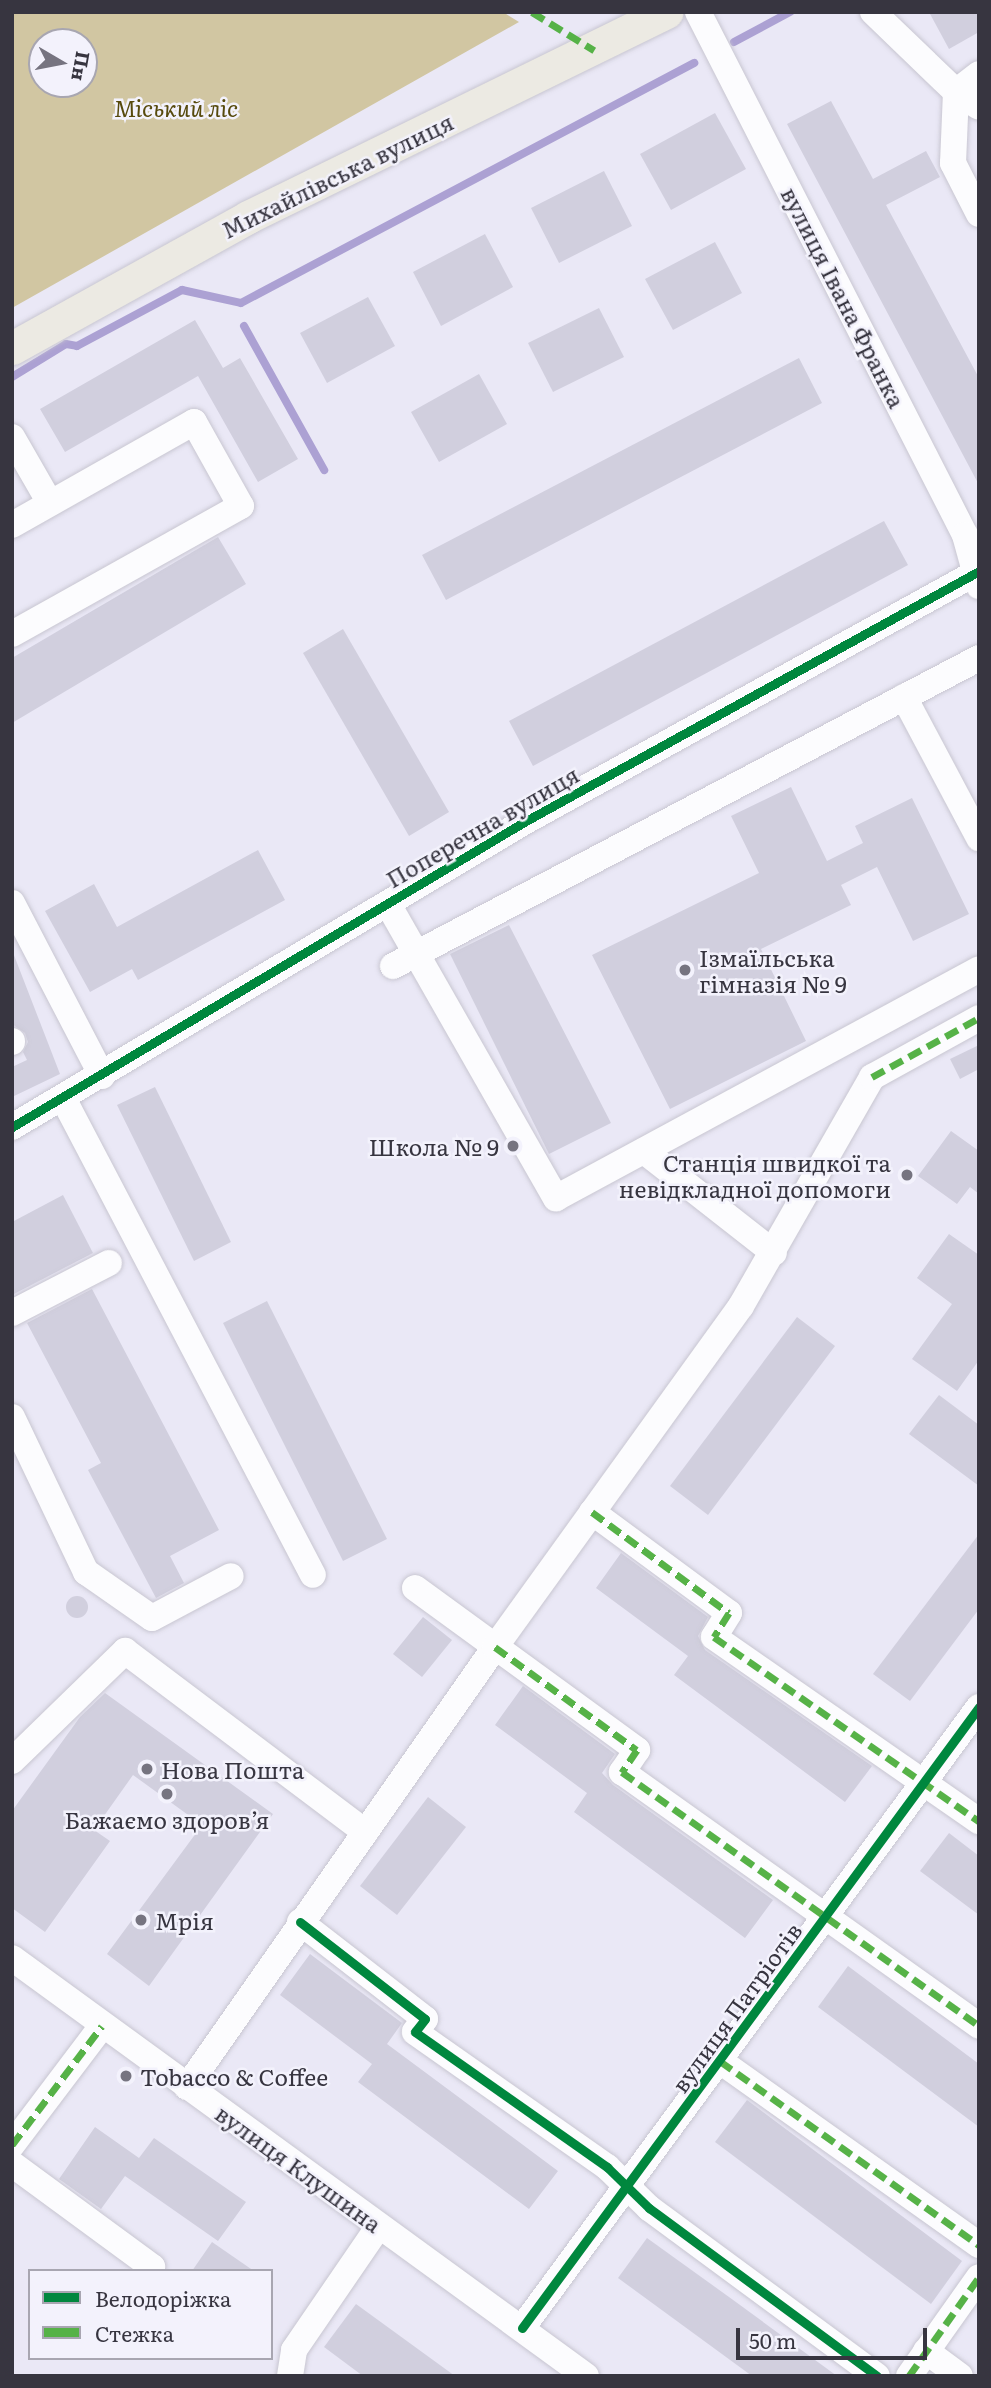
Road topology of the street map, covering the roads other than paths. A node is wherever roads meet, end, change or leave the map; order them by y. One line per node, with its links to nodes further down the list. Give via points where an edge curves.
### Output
1 (666, 12): 8 (main road, Михайлівська вулиця, via 248,216)
2 (698, 12): 12 (street, вулиця Івана Франка, via 965,535)
3 (873, 12): 5 (street)
4 (979, 74): 5 (street)
5 (956, 92): 6 (street); 7 (street, via 953,163)
6 (979, 107)
7 (979, 214)
8 (12, 348)
9 (12, 437): 10 (street)
10 (50, 503): 11 (street); 13 (street, via 194,422 241,506)
11 (12, 525)
12 (977, 577): 18 (street, Поперечна вулиця, via 524,822)
13 (12, 634)
14 (979, 658): 15 (street)
15 (904, 697): 16 (street); 19 (street)
16 (979, 838)
17 (12, 903): 23 (street)
18 (388, 904): 19 (street); 23 (street, Поперечна вулиця)
19 (416, 953): 20 (street); 26 (street, via 556,1198)
20 (393, 966)
21 (979, 969): 26 (street)
22 (979, 1018): 27 (street, via 872,1077)
23 (102, 1076): 24 (street, Поперечна вулиця)
24 (64, 1100): 25 (street, Поперечна вулиця); 32 (street)
25 (12, 1127)
26 (645, 1151): 27 (street)
27 (774, 1253): 31 (street)
28 (109, 1263): 29 (street)
29 (12, 1312)
30 (12, 1417): 33 (street, via 86,1572 152,1618)
31 (592, 1512): 35 (street); 38 (street, via 729,1613 714,1637)
32 (313, 1575)
33 (231, 1576)
34 (415, 1588): 35 (street)
35 (495, 1647): 40 (street); 41 (street, via 637,1749 622,1772)
36 (979, 1707): 38 (street, вулиця Патріотів)
37 (12, 1760): 40 (street, via 125,1651)
38 (923, 1779): 39 (street); 41 (street, вулиця Патріотів)
39 (979, 1821)
40 (365, 1832): 42 (street)
41 (827, 1916): 45 (street); 46 (street, вулиця Патріотів)
42 (300, 1922): 47 (street); 50 (street, via 425,2019 415,2032 607,2167)
43 (12, 1958): 44 (street, вулиця Клушина)
44 (102, 2026): 47 (street, вулиця Клушина); 48 (street)
45 (979, 2026)
46 (720, 2061): 50 (street, вулиця Патріотів); 52 (street)
47 (187, 2087): 51 (street, вулиця Клушина)
48 (12, 2145)
49 (12, 2164): 53 (street)
50 (628, 2187): 55 (street, вулиця Патріотів); 59 (street, via 649,2208)
51 (379, 2226): 55 (street, вулиця Клушина); 57 (street, via 293,2350)
52 (979, 2245)
53 (150, 2269)
54 (979, 2277): 56 (street)
55 (522, 2329): 58 (street, вулиця Клушина)
56 (926, 2351): 60 (street); 61 (street)
57 (289, 2376)
58 (586, 2376)
59 (877, 2376)
60 (909, 2376)
61 (960, 2376)

